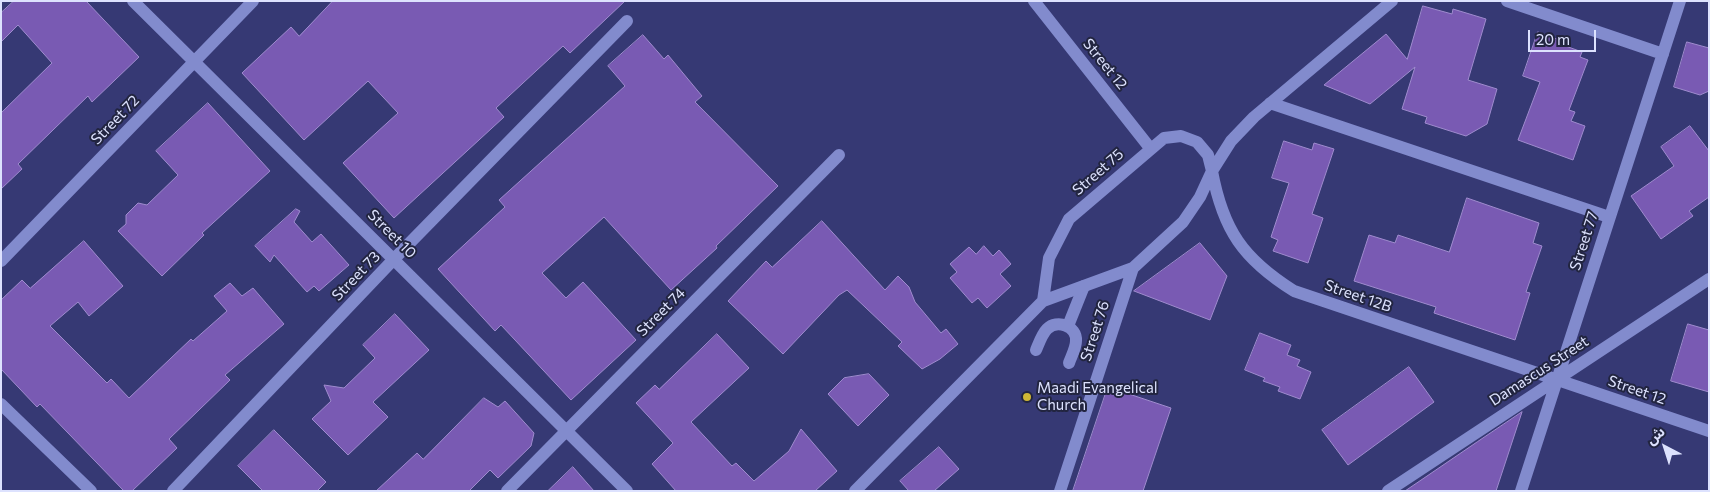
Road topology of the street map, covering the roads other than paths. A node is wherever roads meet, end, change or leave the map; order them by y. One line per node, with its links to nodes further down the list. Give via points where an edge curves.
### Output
1 (133, 1): 9 (street, Street 10)
2 (253, 1): 9 (street, Street 72)
3 (1034, 1): 11 (street, Street 12)
4 (1392, 1): 10 (street)
5 (1507, 1): 8 (street)
6 (1680, 1): 8 (street, Street 77)
7 (627, 21): 15 (street, Street 73)
8 (1663, 54): 14 (street, Street 77)
9 (195, 61): 15 (street, Street 10); 16 (street, Street 72)
10 (1270, 102): 13 (street, via 1231,141); 14 (street)
11 (1150, 148): 13 (street, Street 75, via 1164,138 1181,136 1196,142 1208,154); 20 (street, Street 75, via 1069,219 1049,258)
12 (839, 156): 26 (street, Street 74)
13 (1212, 171): 17 (street, via 1183,222); 24 (street, Street 12B, via 1218,201 1234,235 1268,275 1294,291)
14 (1609, 218): 24 (street, Street 77)
15 (394, 259): 26 (street, Street 10); 29 (street, Street 73)
16 (1, 261)
17 (1133, 268): 19 (street); 33 (street, Street 76)
18 (1709, 280): 24 (street, Damascus Street)
19 (1084, 286): 20 (street); 21 (street)
20 (1043, 301): 32 (street)
21 (1068, 326): 22 (street, via 1060,323 1046,330); 23 (street, via 1073,330 1076,342)
22 (1036, 350)
23 (1069, 364)
24 (1555, 380): 27 (street, Street 12); 34 (street, Damascus Street); 35 (street, Street 77)
25 (1, 404): 28 (street)
26 (567, 430): 30 (street, Street 74); 31 (street, Street 10)
27 (1709, 431)
28 (91, 491)
29 (173, 491)
30 (507, 491)
31 (627, 491)
32 (855, 491)
33 (1060, 491)
34 (1388, 491)
35 (1521, 491)

